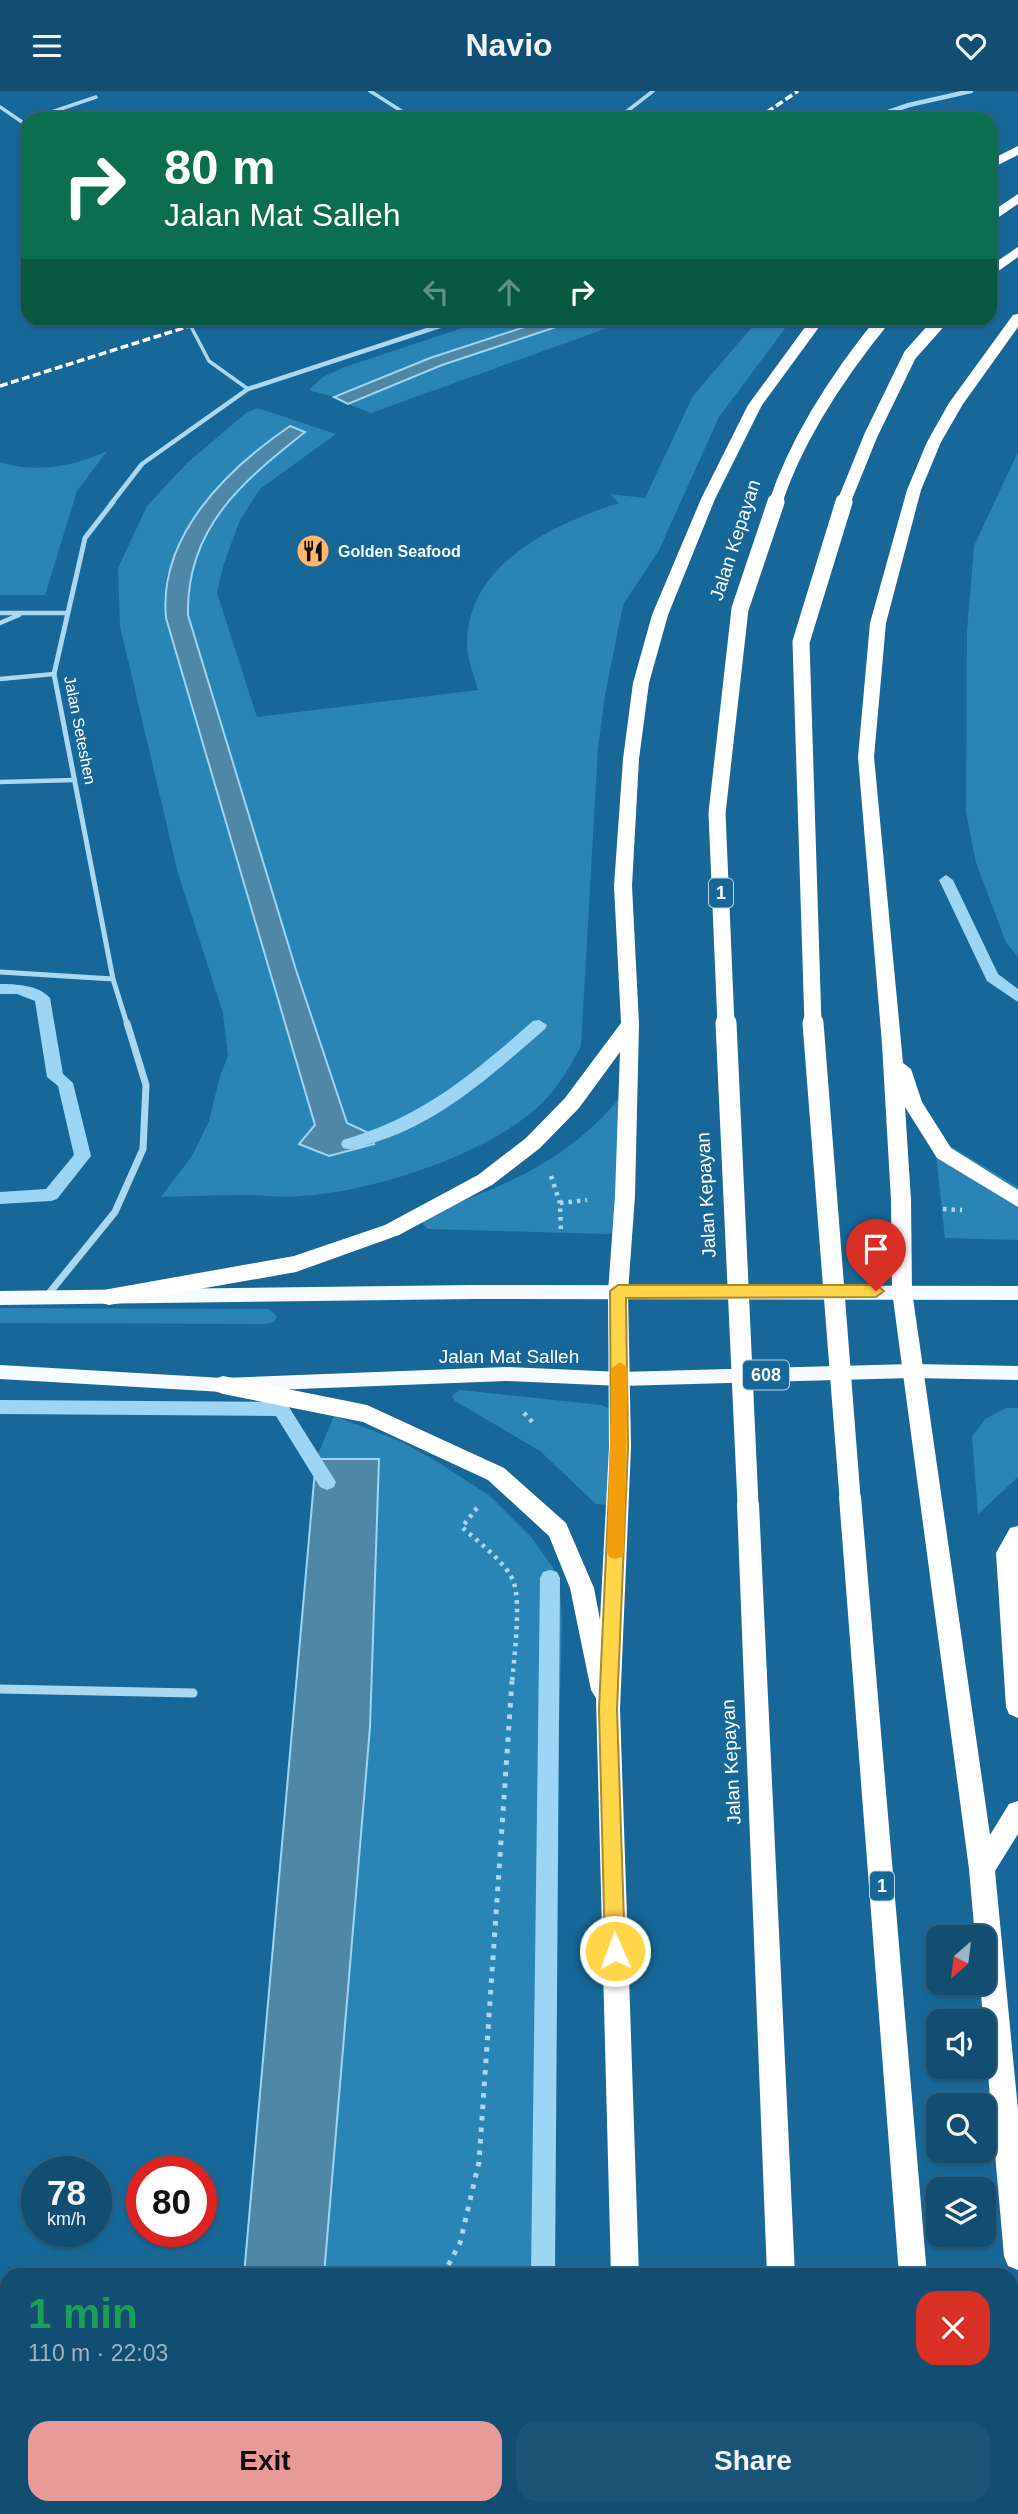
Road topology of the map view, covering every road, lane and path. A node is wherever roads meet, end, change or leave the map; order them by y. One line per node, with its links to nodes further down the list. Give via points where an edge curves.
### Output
1 (370, 91): 7 (lane)
2 (653, 91): 8 (lane)
3 (971, 91): 9 (street)
4 (96, 97): 6 (lane)
5 (0, 107): 10 (lane)
6 (53, 112)
7 (403, 112)
8 (626, 112)
9 (888, 112)
10 (21, 121)
11 (1018, 151): 12 (highway)
12 (997, 162)
13 (1018, 198): 14 (highway)
14 (997, 214)
15 (1018, 251): 16 (highway)
16 (997, 268)
17 (1018, 318): 35 (highway, via 956,403 934,442 914,490 878,623 866,757)
18 (191, 326): 23 (lane, via 209,361)
19 (440, 326): 23 (street, Jalan Seteshen)
20 (813, 326): 34 (highway, via 755,405 708,499 660,615 641,683 623,886)
21 (878, 326): 62 (highway, Jalan Kepayan / 1, bridge, via 806,434 781,486 740,609 717,813)
22 (936, 326): 63 (highway, 1, bridge, via 910,355 871,435 842,506 801,642 813,1032)
23 (248, 389): 25 (street, Jalan Seteshen, via 142,464 85,538)
24 (0, 613): 26 (lane)
25 (68, 613): 26 (lane); 28 (street, Jalan Seteshen)
26 (22, 614): 27 (lane)
27 (0, 623)
28 (54, 674): 29 (lane); 30 (street, Jalan Seteshen)
29 (0, 679)
30 (75, 779): 31 (lane); 33 (street, Jalan Seteshen)
31 (0, 782)
32 (0, 972): 33 (street)
33 (113, 979): 44 (street, Jalan Seteshen, via 146,1085 143,1149 115,1212)
34 (630, 1024): 39 (highway); 42 (highway, via 572,1103 533,1143 485,1180 392,1230 296,1264)
35 (892, 1044): 37 (highway, via 913,1103 944,1153); 40 (highway)
36 (549, 1172): 38 (path, via 560,1203)
37 (1018, 1200)
38 (561, 1233)
39 (618, 1291): 40 (main road); 42 (main road); 48 (highway)
40 (902, 1291): 41 (main road); 45 (highway)
41 (1018, 1293)
42 (109, 1297): 44 (main road)
43 (0, 1298): 44 (main road)
44 (45, 1298)
45 (912, 1371): 47 (main road, Jalan Mat Salleh / 608); 48 (main road, Jalan Mat Salleh / 608); 57 (highway)
46 (0, 1372): 49 (main road, Jalan Mat Salleh)
47 (1018, 1373)
48 (621, 1379): 49 (main road, Jalan Mat Salleh, via 506,1374); 55 (highway)
49 (223, 1385): 55 (highway, via 367,1414 496,1474 558,1530 582,1588)
50 (486, 1497): 60 (path, via 462,1527 494,1556 514,1583 516,1637 479,2162 460,2243)
51 (1018, 1535): 54 (highway, via 1007,1553)
52 (0, 1689): 53 (street)
53 (193, 1693)
54 (1018, 1707)
55 (608, 1709): 61 (highway)
56 (1018, 1812): 57 (highway)
57 (982, 1870): 58 (highway)
58 (1013, 2152): 59 (highway)
59 (1018, 2256)
60 (447, 2268)
61 (625, 2268)
62 (781, 2268)
63 (912, 2268)

